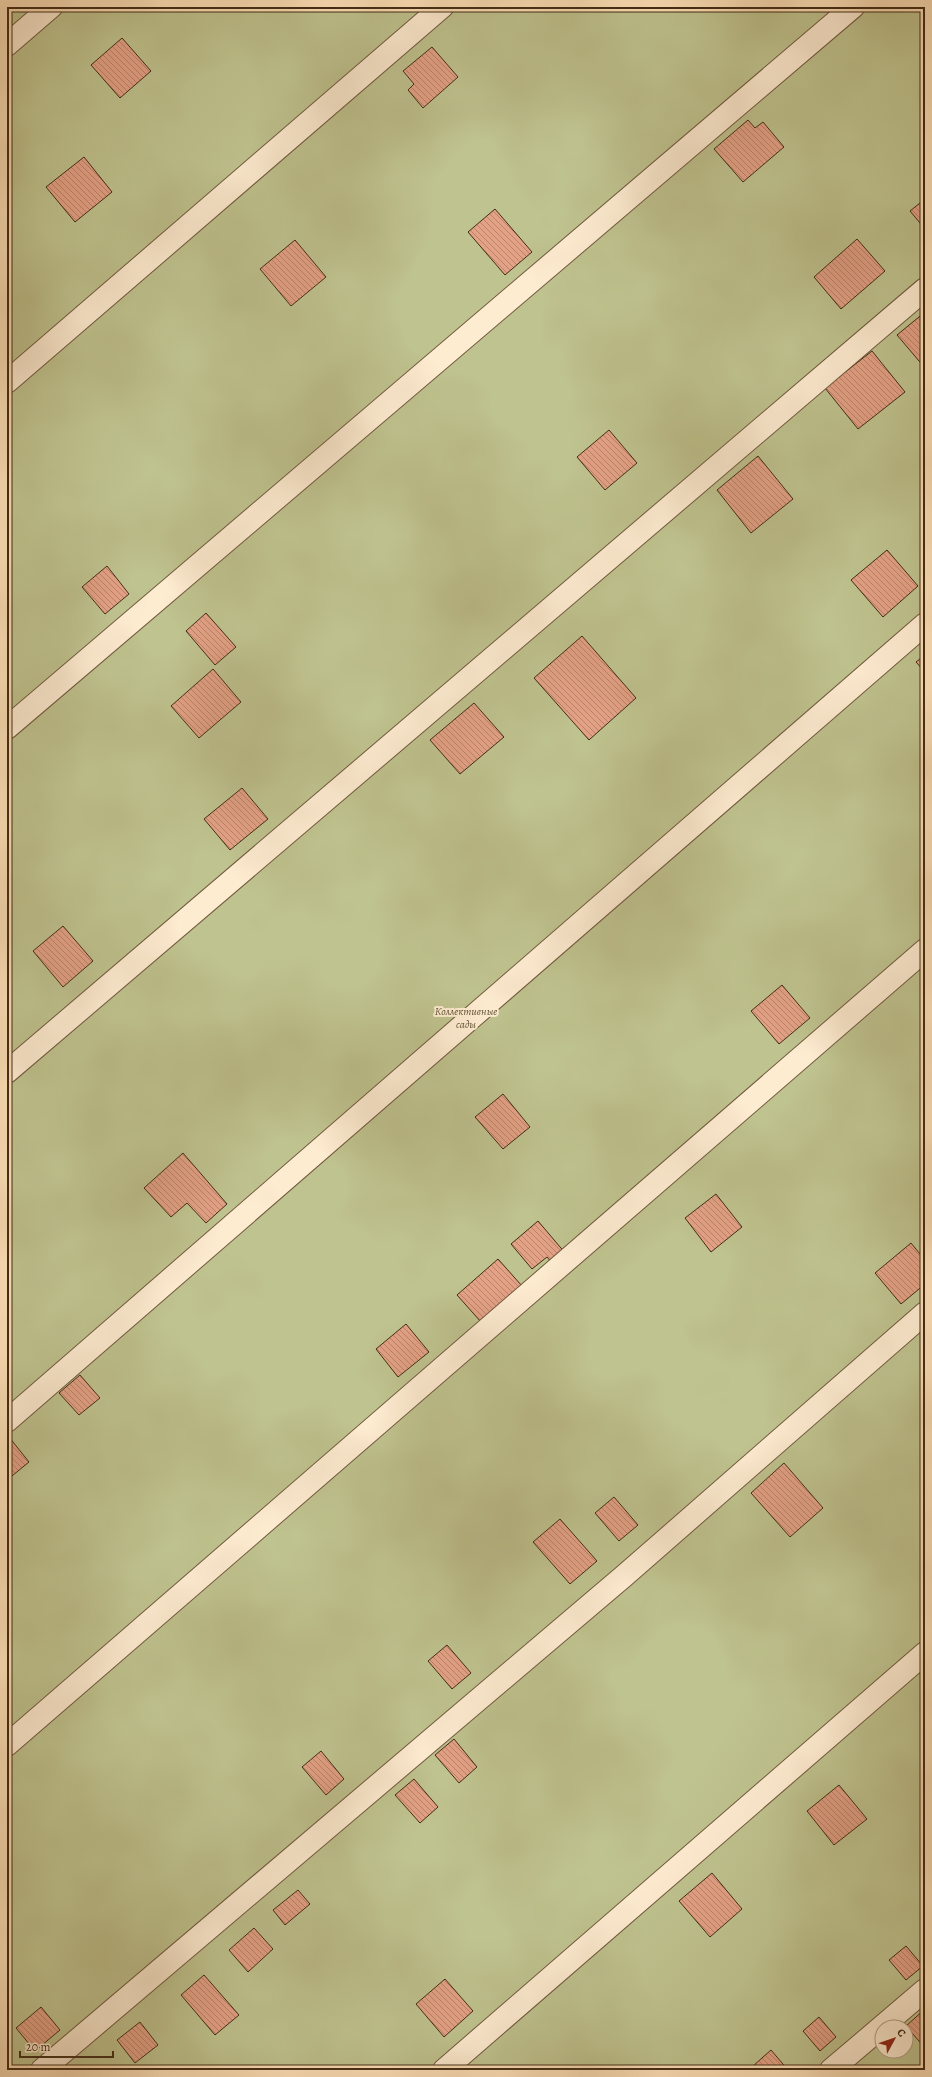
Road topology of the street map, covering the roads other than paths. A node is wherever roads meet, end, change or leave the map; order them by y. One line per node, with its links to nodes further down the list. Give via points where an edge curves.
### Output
1 (51, 7): 4 (lane)
2 (442, 7): 6 (lane)
3 (853, 7): 8 (lane)
4 (7, 45)
5 (925, 289): 10 (lane)
6 (7, 382)
7 (925, 624): 12 (lane)
8 (7, 728)
9 (925, 950): 14 (lane)
10 (7, 1072)
11 (925, 1313): 16 (lane, via 624,1576)
12 (7, 1420)
13 (925, 1653): 17 (lane)
14 (7, 1745)
15 (925, 1990): 18 (lane)
16 (42, 2070)
17 (444, 2070)
18 (831, 2070)

